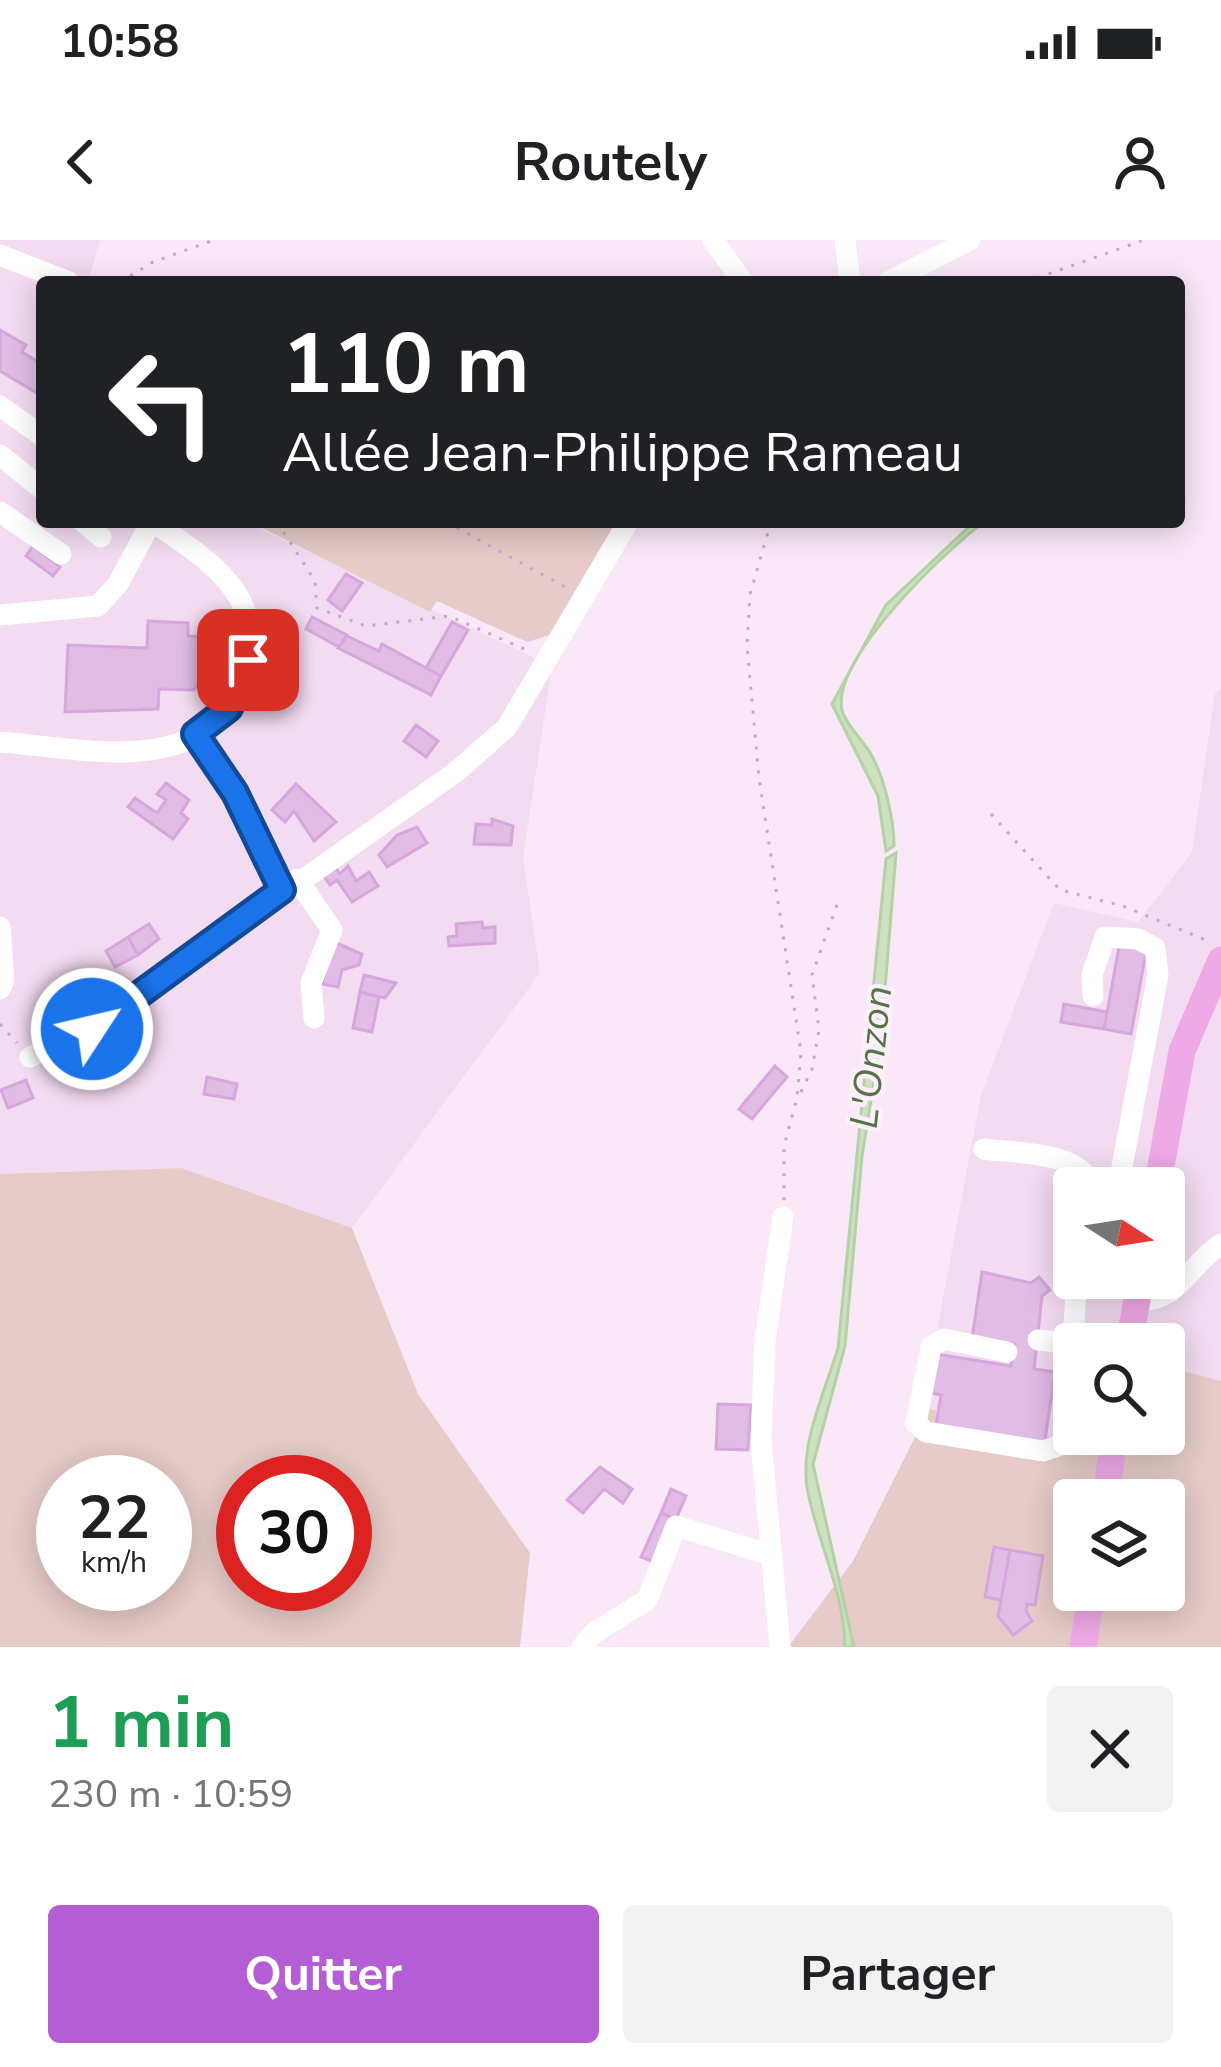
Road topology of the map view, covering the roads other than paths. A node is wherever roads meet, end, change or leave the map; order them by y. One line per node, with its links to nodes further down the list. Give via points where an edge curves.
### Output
1 (713, 240): 6 (street)
2 (845, 240): 7 (street)
3 (970, 240): 8 (street)
4 (0, 256): 5 (street)
5 (53, 276)
6 (739, 276)
7 (849, 276)
8 (900, 276)
9 (0, 406): 10 (street)
10 (22, 421): 11 (street); 12 (street)
11 (36, 432)
12 (1, 448): 13 (street)
13 (36, 483)
14 (0, 512): 20 (street)
15 (90, 528): 19 (street)
16 (149, 528): 21 (street, via 98,606)
17 (161, 528): 22 (street, via 214,563 249,612 248,660 229,708)
18 (624, 528): 24 (street, via 507,727 456,772)
19 (101, 537)
20 (61, 554)
21 (0, 616)
22 (195, 734): 23 (street, via 140,751); 24 (street)
23 (0, 742)
24 (290, 885): 29 (street, via 332,930 311,983); 30 (street, via 92,1029)
25 (0, 927): 27 (street)
26 (1221, 960): 34 (main road, via 1182,1051)
27 (0, 988)
28 (1093, 996): 33 (street, via 1105,937 1138,938 1155,948 1158,974)
29 (314, 1018)
30 (25, 1052)
31 (984, 1149): 32 (street)
32 (1079, 1167)
33 (1122, 1167)
34 (1160, 1167)
35 (783, 1217): 42 (street, via 761,1441)
36 (1221, 1244): 37 (street)
37 (1185, 1284)
38 (1038, 1340): 39 (street)
39 (1053, 1342)
40 (1007, 1352): 41 (street, via 944,1339 931,1347 916,1423 926,1432)
41 (1053, 1450)
42 (771, 1556): 44 (street, via 676,1526 647,1600); 45 (street)
43 (1089, 1611): 46 (main road)
44 (582, 1647)
45 (780, 1647)
46 (1083, 1647)

